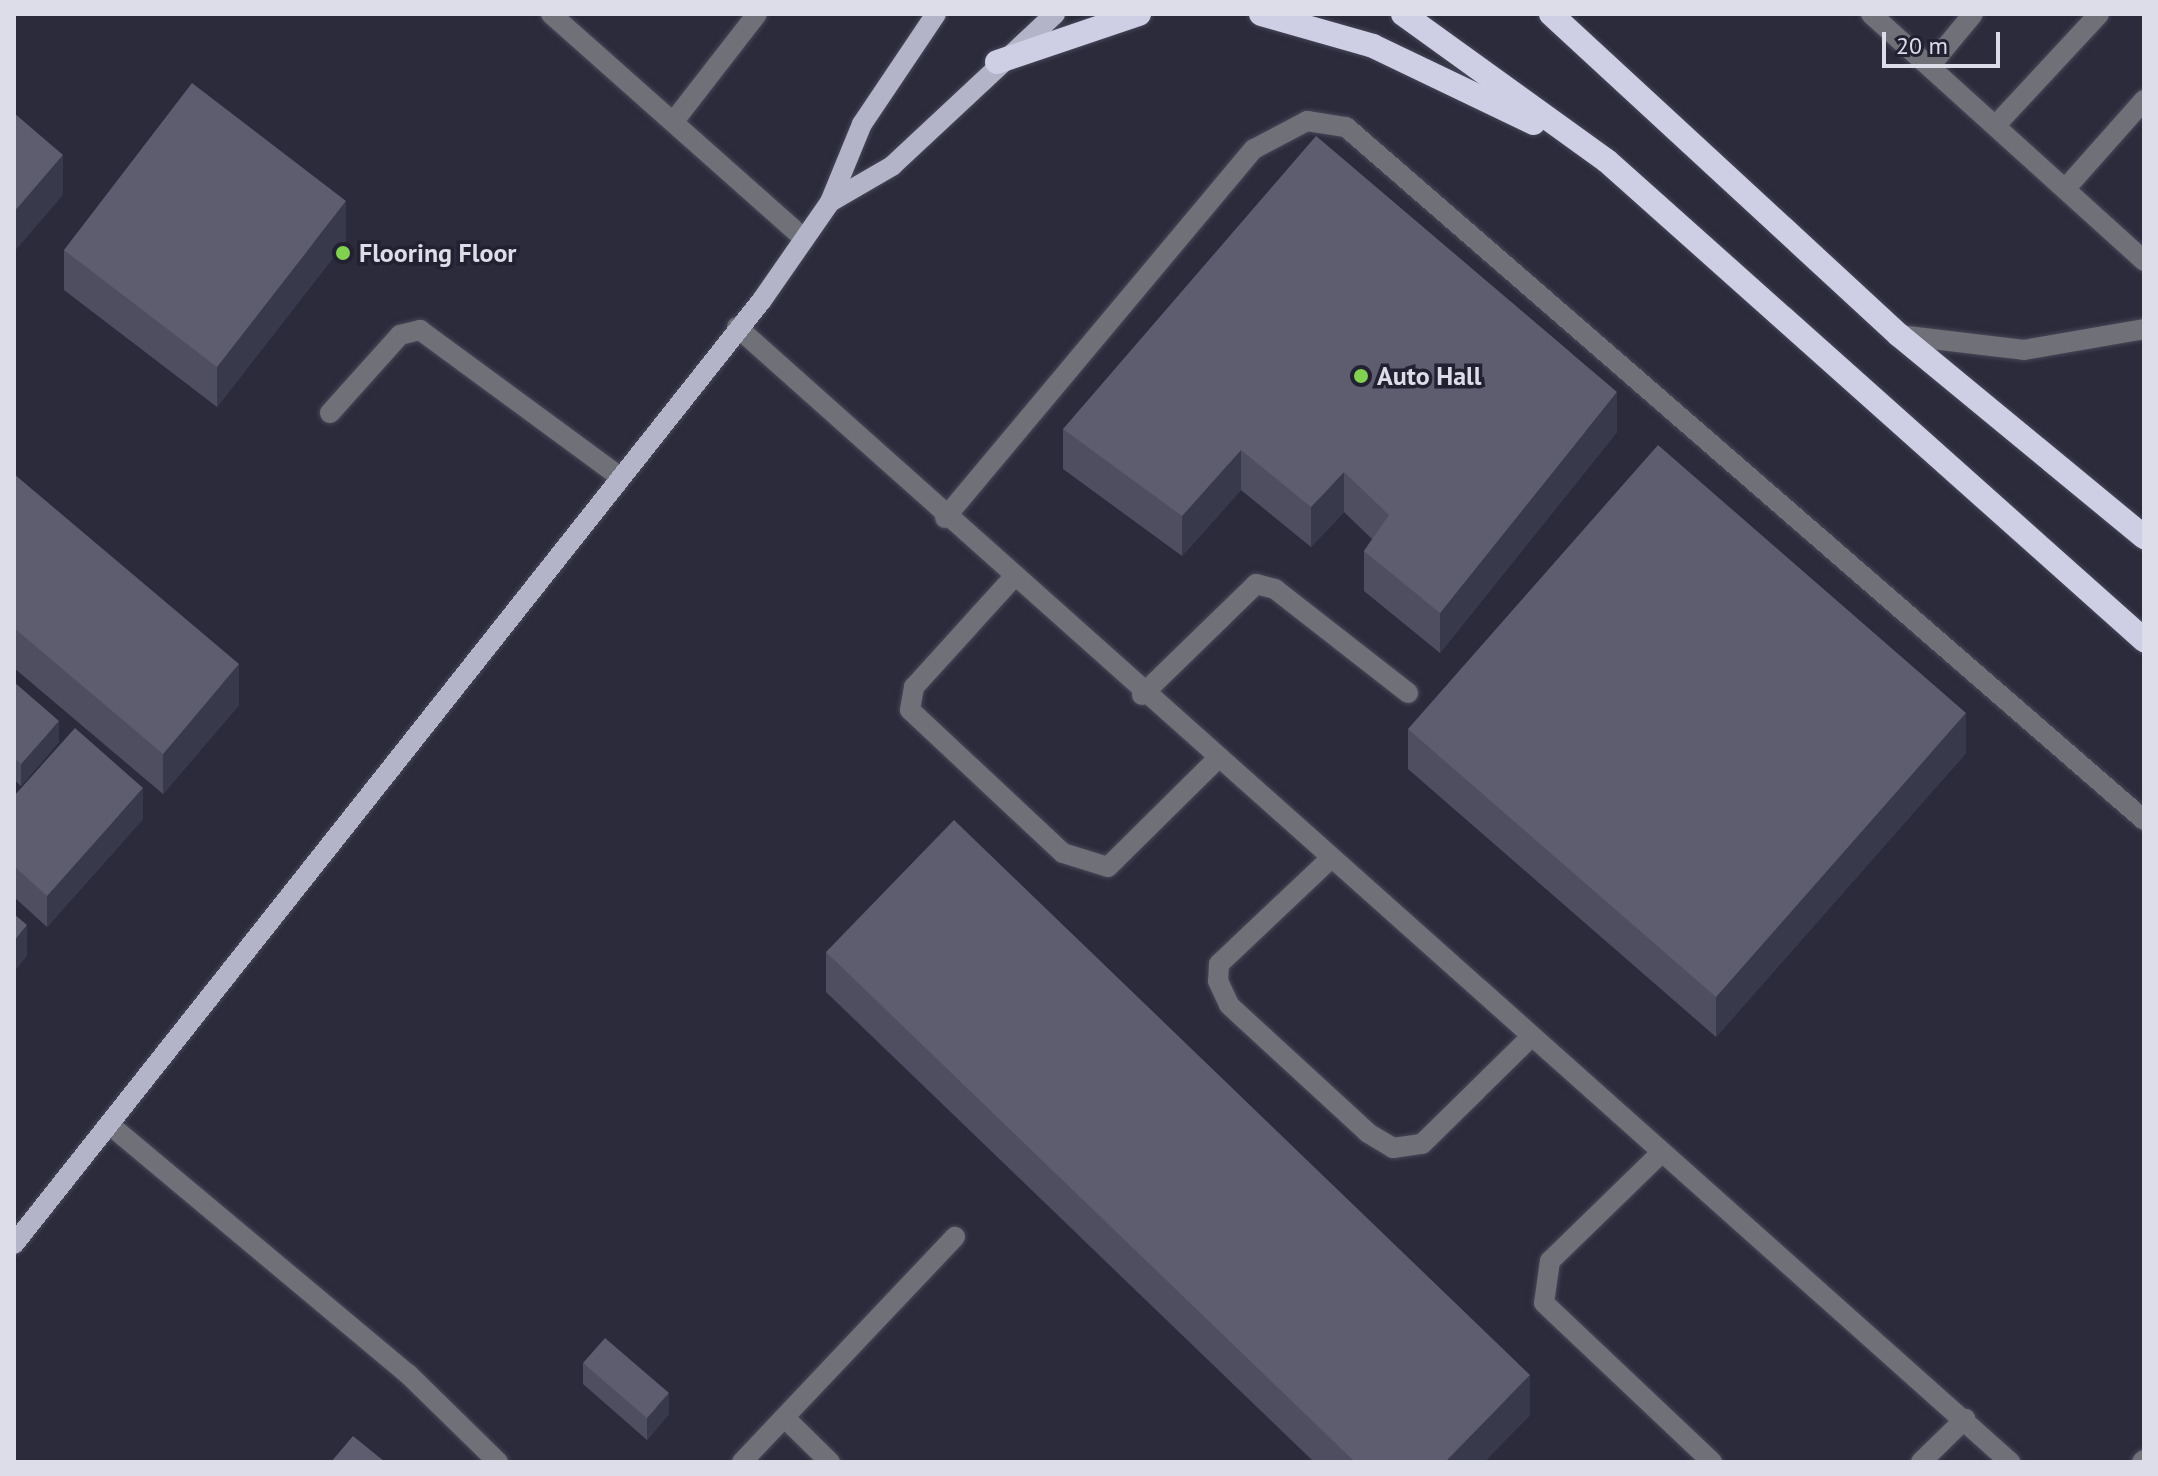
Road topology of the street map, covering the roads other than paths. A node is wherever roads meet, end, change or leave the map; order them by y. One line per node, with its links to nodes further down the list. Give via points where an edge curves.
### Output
1 (551, 14): 15 (street)
2 (757, 14): 15 (street)
3 (936, 14): 19 (main road, via 862,124)
4 (1055, 14): 12 (main road)
5 (1139, 14): 12 (highway)
6 (1261, 14): 17 (highway, via 1373,46)
7 (1403, 14): 17 (highway)
8 (1551, 14): 24 (highway)
9 (1871, 14): 13 (street)
10 (1973, 14): 13 (street)
11 (2099, 14): 16 (street)
12 (997, 62): 19 (main road, via 892,166)
13 (1930, 66): 16 (street)
14 (2144, 100): 18 (street)
15 (674, 121): 20 (street)
16 (1996, 125): 18 (street)
17 (1607, 161): 30 (highway)
18 (2066, 188): 21 (street)
19 (830, 202): 20 (main road)
20 (804, 239): 22 (main road)
21 (2141, 251)
22 (737, 327): 26 (main road); 27 (street)
23 (2144, 329): 24 (street, via 2024,350)
24 (1899, 335): 28 (highway)
25 (330, 413): 26 (street, via 400,335 420,330)
26 (619, 476): 37 (main road)
27 (945, 518): 29 (street); 34 (street, via 1254,149 1307,121 1346,127)
28 (2144, 537)
29 (1012, 579): 32 (street); 33 (street, via 914,687 910,710 1063,853 1108,867)
30 (2144, 640)
31 (1408, 693): 32 (street, via 1275,589 1256,584)
32 (1142, 695): 33 (street)
33 (1216, 760): 35 (street)
34 (2144, 820)
35 (1329, 860): 36 (street); 36 (street, via 1219,964 1218,981 1229,1005 1368,1133 1393,1148 1422,1144)
36 (1530, 1038): 38 (street)
37 (110, 1125): 40 (main road); 43 (street, via 408,1374)
38 (1661, 1153): 42 (street); 46 (street, via 1550,1261 1544,1303)
39 (955, 1237): 41 (street)
40 (14, 1244)
41 (785, 1418): 44 (street); 45 (street)
42 (1965, 1419): 47 (street); 48 (street)
43 (498, 1462)
44 (742, 1462)
45 (830, 1462)
46 (1712, 1462)
47 (1921, 1462)
48 (2010, 1462)

